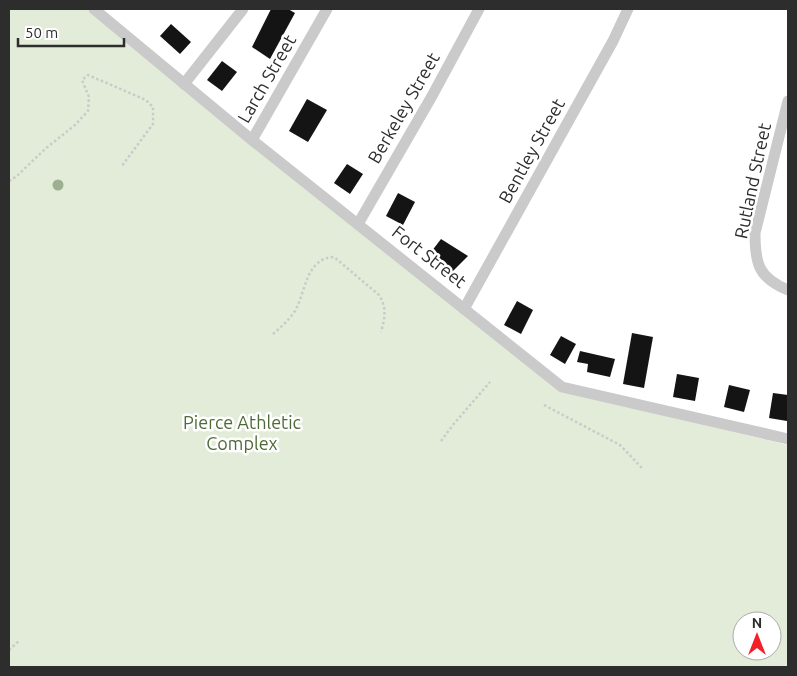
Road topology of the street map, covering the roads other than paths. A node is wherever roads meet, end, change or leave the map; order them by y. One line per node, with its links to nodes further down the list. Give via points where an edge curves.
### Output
1 (94, 9): 6 (street, Fort Street)
2 (243, 9): 6 (street)
3 (327, 9): 8 (street, Larch Street)
4 (479, 9): 9 (street, Berkeley Street)
5 (628, 9): 11 (street, Bentley Street)
6 (184, 84): 8 (street, Fort Street)
7 (788, 101): 10 (street, Rutland Street, via 755,234 755,256 762,273 774,284)
8 (252, 140): 9 (street, Fort Street)
9 (358, 224): 11 (street, Fort Street)
10 (788, 290)
11 (464, 309): 12 (street, Fort Street, via 562,387)
12 (788, 439)

